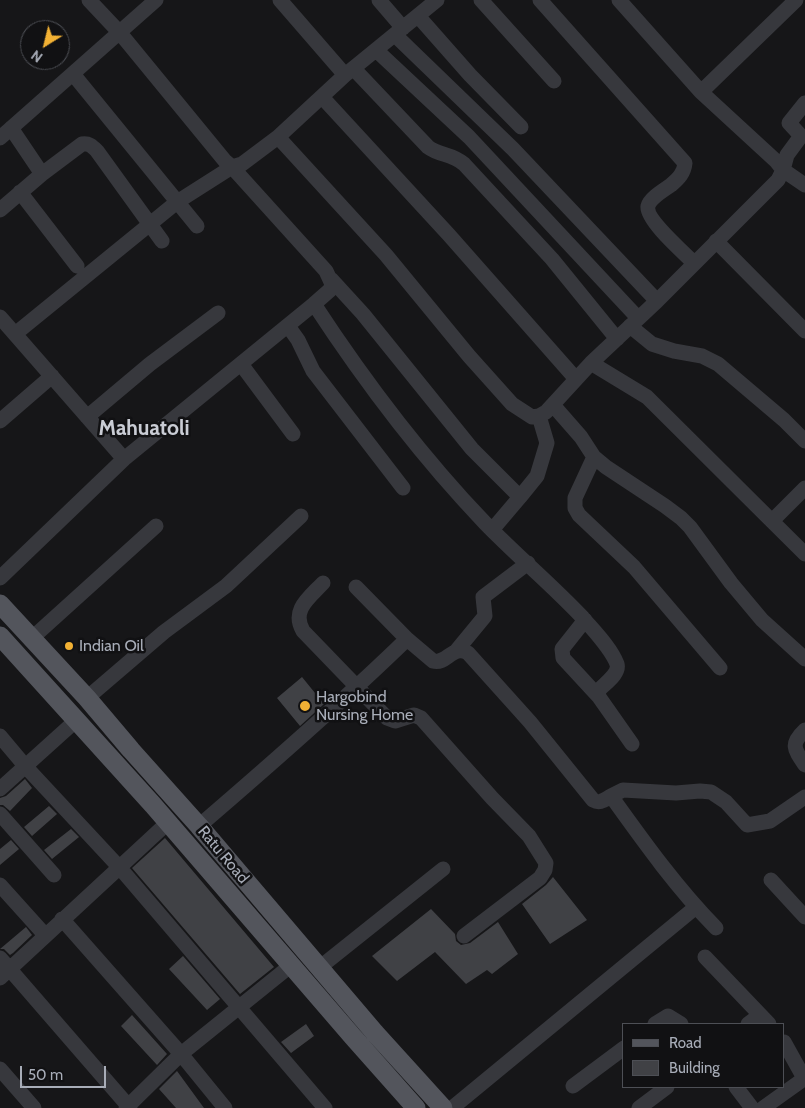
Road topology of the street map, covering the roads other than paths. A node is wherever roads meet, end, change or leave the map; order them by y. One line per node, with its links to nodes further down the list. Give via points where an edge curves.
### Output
1 (89, 0): 12 (street)
2 (280, 0): 14 (street)
3 (379, 0): 11 (street)
4 (437, 0): 10 (street)
5 (481, 0): 16 (street)
6 (540, 0): 34 (street, via 683,158 684,171 648,204 648,211 652,220)
7 (619, 0): 17 (street)
8 (796, 0): 17 (street)
9 (151, 2): 12 (street)
10 (418, 16): 11 (street); 20 (street)
11 (399, 31): 13 (street); 37 (street)
12 (120, 33): 15 (street); 23 (street)
13 (376, 50): 14 (street); 41 (street, via 469,137)
14 (349, 72): 18 (street); 45 (street, via 428,148 451,155 464,164 552,259)
15 (73, 74): 21 (street); 28 (street)
16 (554, 81)
17 (701, 92): 24 (street)
18 (322, 97): 22 (street); 49 (street)
19 (805, 103): 24 (street, via 789,123 801,136 787,156)
20 (521, 127)
21 (4, 131): 25 (street)
22 (278, 136): 23 (street, via 242,164); 51 (street, via 386,255 512,404 532,416)
23 (232, 167): 28 (street); 36 (street)
24 (783, 170): 26 (street); 33 (street, via 778,180)
25 (42, 174): 27 (street); 30 (street, via 87,143)
26 (805, 186)
27 (20, 192): 29 (street); 35 (street)
28 (178, 203): 30 (street); 31 (street)
29 (0, 210)
30 (151, 225): 32 (street); 44 (street)
31 (197, 226)
32 (162, 241)
33 (716, 241): 34 (street); 43 (street)
34 (694, 263): 37 (street)
35 (77, 266)
36 (330, 279): 38 (street, via 330,290); 60 (street, via 369,322 472,450)
37 (657, 301): 41 (street)
38 (314, 304): 42 (street); 64 (street, via 384,406)
39 (218, 313): 52 (street)
40 (0, 317): 44 (street)
41 (634, 322): 45 (street); 55 (street, via 652,344 674,352 702,356 718,364)
42 (288, 326): 47 (street); 58 (street, via 313,371)
43 (805, 331)
44 (14, 334): 48 (street)
45 (617, 338): 46 (street)
46 (591, 363): 49 (street); 62 (street, via 647,397)
47 (241, 364): 54 (street); 57 (street)
48 (52, 376): 52 (street); 53 (street)
49 (576, 379): 50 (street)
50 (553, 404): 51 (street); 56 (street)
51 (539, 416): 60 (street, via 547,442 537,476)
52 (87, 417): 57 (street)
53 (0, 421)
54 (293, 434)
55 (805, 441)
56 (594, 457): 78 (street, via 681,518 762,620); 79 (street, via 576,498 575,508 579,515 634,567)
57 (124, 459): 67 (street)
58 (403, 488)
59 (805, 488): 62 (street)
60 (520, 497): 64 (street)
61 (301, 516): 82 (street, via 226,586 164,632)
62 (772, 521): 65 (street)
63 (156, 526): 75 (street)
64 (492, 530): 66 (street)
65 (805, 554)
66 (528, 563): 72 (street); 77 (street, via 483,597 485,616)
67 (0, 578)
68 (323, 583): 80 (street, via 300,610 299,624)
69 (356, 587): 74 (street)
70 (0, 604): 75 (main road, Ratu Road)
71 (0, 620): 128 (main road, via 161,798)
72 (585, 620): 81 (street, via 618,666 614,676 598,690); 81 (street, via 561,653)
73 (0, 636): 127 (main road, via 153,805)
74 (407, 638): 77 (street, via 433,661 438,662); 80 (street)
75 (32, 639): 82 (main road, Ratu Road)
76 (0, 649): 83 (main road, Ratu Road)
77 (457, 650): 90 (street, via 468,653 530,722 593,800 601,802)
78 (805, 659)
79 (720, 668)
80 (358, 686): 93 (street); 105 (street, via 387,718 395,721 414,715 421,718 529,836 546,863 540,878)
81 (599, 697): 86 (street)
82 (87, 698): 93 (main road, Ratu Road)
83 (72, 726): 88 (street); 94 (main road, Ratu Road)
84 (805, 730): 87 (street, via 794,748)
85 (0, 736): 88 (street)
86 (632, 744)
87 (805, 765)
88 (26, 767): 89 (street); 95 (street)
89 (0, 790)
90 (611, 796): 91 (street, via 624,790 711,792 726,802 747,826 770,821); 100 (street, via 665,871)
91 (805, 797)
92 (0, 814): 97 (street)
93 (199, 826): 108 (main road, Ratu Road)
94 (164, 827): 95 (street); 109 (main road, Ratu Road)
95 (120, 868): 102 (street); 110 (street)
96 (443, 868): 108 (street)
97 (54, 876)
98 (771, 880): 101 (street)
99 (0, 886): 104 (street)
100 (696, 907): 103 (street); 130 (street)
101 (805, 917)
102 (62, 919): 104 (street); 116 (street)
103 (716, 928)
104 (45, 936): 107 (street)
105 (464, 936)
106 (705, 957): 111 (street)
107 (3, 968): 122 (street)
108 (319, 968): 129 (main road, Ratu Road)
109 (284, 972): 110 (street); 126 (main road, Ratu Road)
110 (239, 1006): 116 (street); 125 (street)
111 (759, 1021)
112 (657, 1023): 113 (street, via 668,1016)
113 (679, 1023)
114 (785, 1044): 118 (street)
115 (622, 1049): 119 (street)
116 (181, 1054): 122 (street); 124 (street)
117 (0, 1069): 123 (street)
118 (804, 1078): 133 (street)
119 (573, 1086)
120 (667, 1088): 131 (street)
121 (737, 1088): 132 (street)
122 (128, 1107)
123 (34, 1108)
124 (225, 1108)
125 (325, 1108)
126 (404, 1108)
127 (416, 1108)
128 (431, 1108)
129 (443, 1108)
130 (452, 1108)
131 (639, 1108)
132 (752, 1108)
133 (763, 1108)

